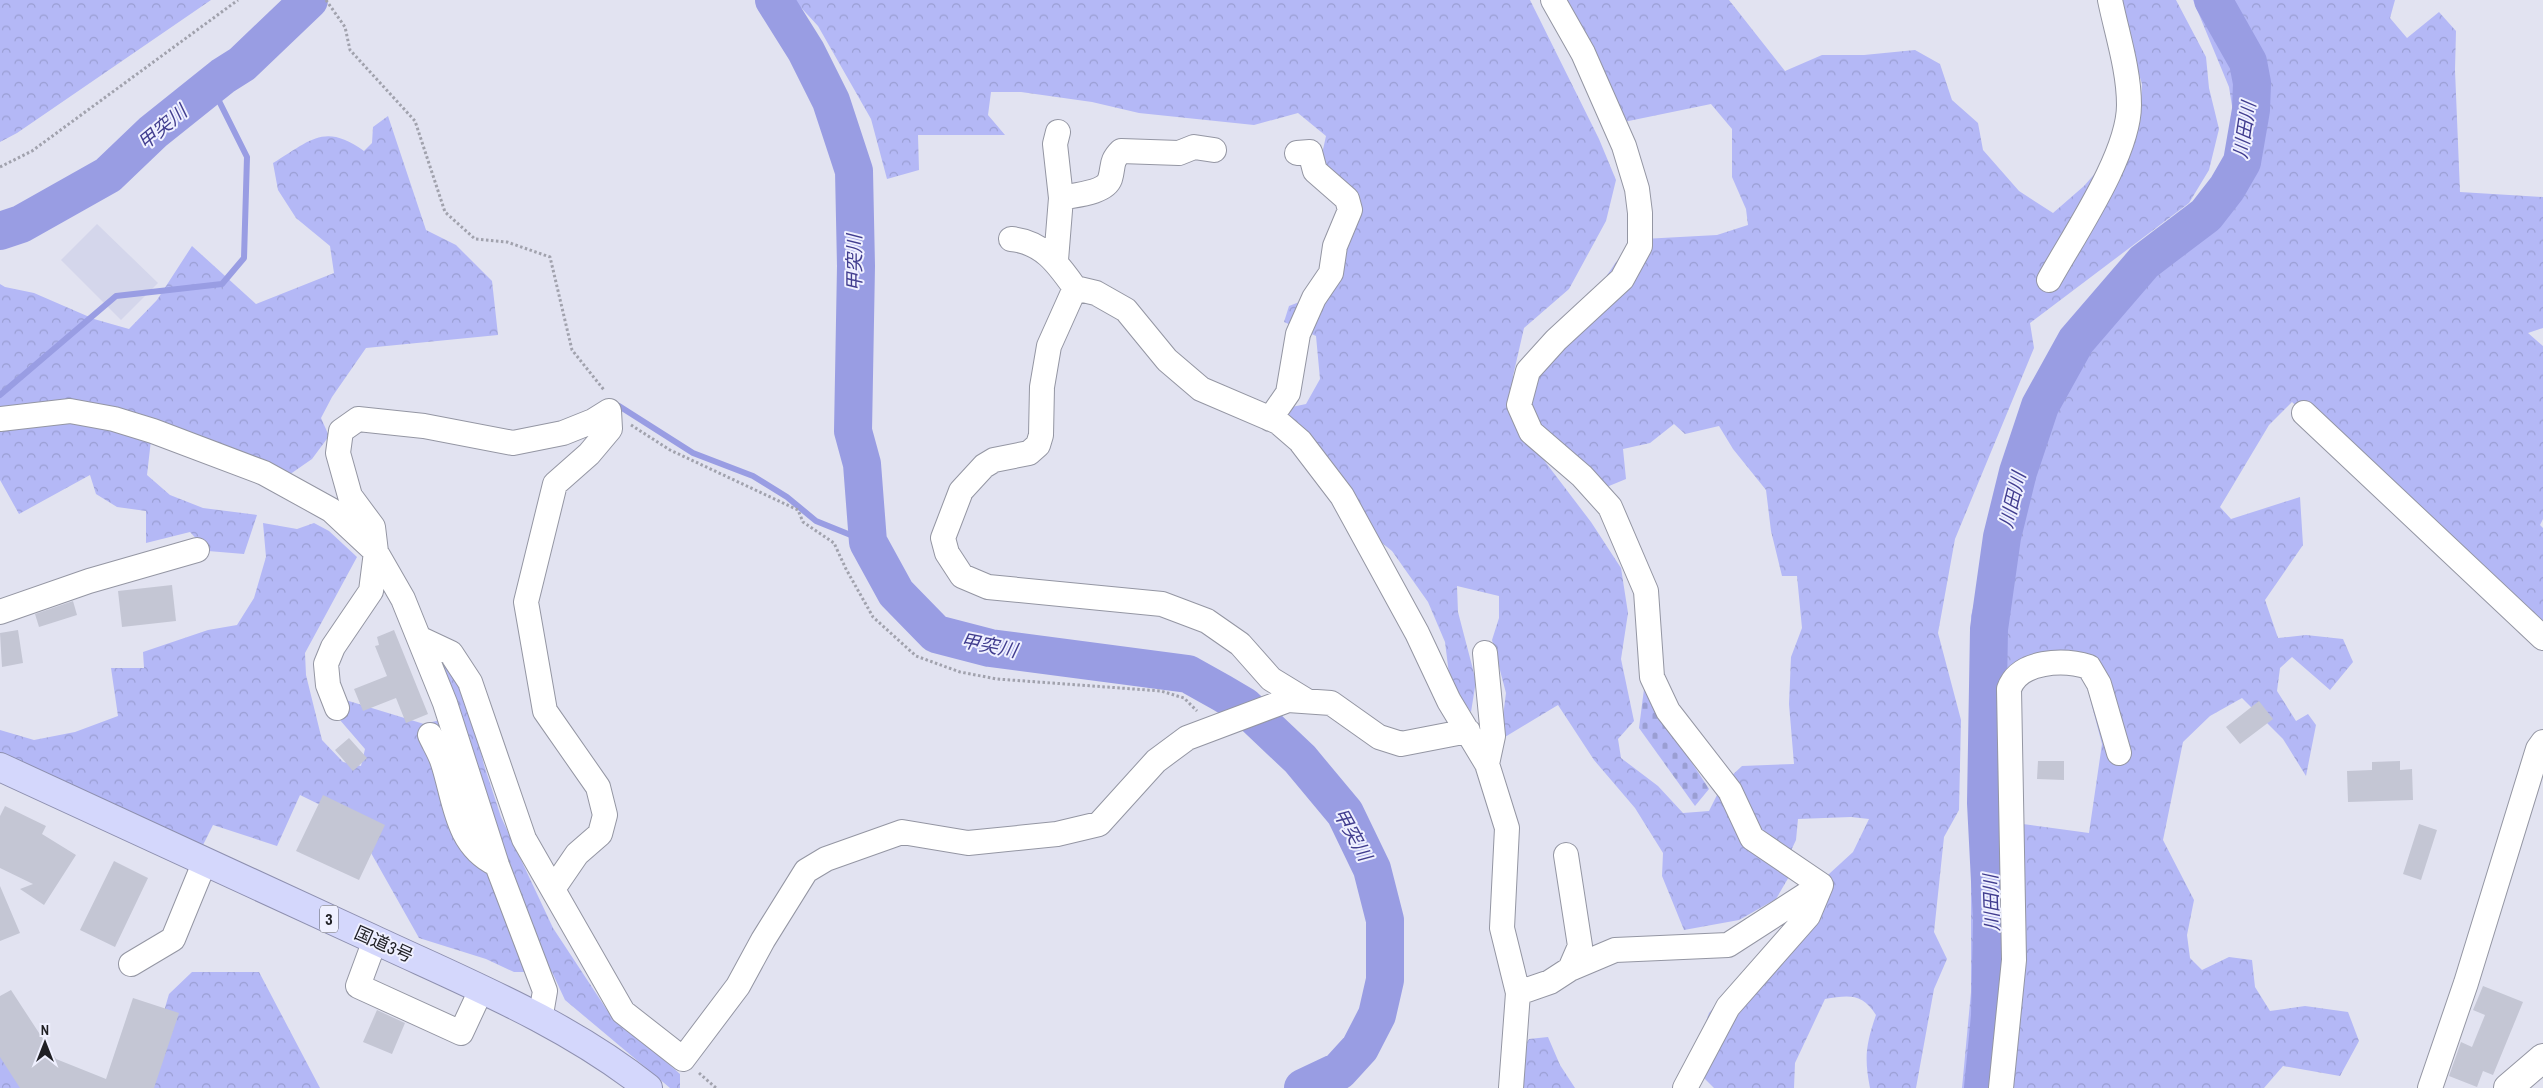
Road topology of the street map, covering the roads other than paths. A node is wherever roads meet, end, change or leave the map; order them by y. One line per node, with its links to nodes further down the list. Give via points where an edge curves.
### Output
1 (1553, 0): 31 (street, via 1583,53 1624,146 1639,205 1640,246 1622,279 1556,340 1528,371 1519,406 1531,432 1582,476 1610,507 1646,591 1652,677 1668,711 1730,791 1752,838)
2 (2110, 0): 9 (street, via 2125,72 2129,104 2127,128 2112,167)
3 (1058, 132): 6 (street, via 1055,144)
4 (1214, 150): 6 (street, via 1194,148 1179,153 1121,151 1113,159 1109,181 1103,188)
5 (1297, 153): 12 (street, via 1310,152 1315,171 1347,199 1350,210 1334,246 1331,273 1314,298 1298,334 1288,393)
6 (1061, 198): 8 (street)
7 (1011, 239): 8 (street, via 1036,246)
8 (1056, 260): 10 (street)
9 (2049, 280)
10 (1075, 288): 12 (street, via 1096,293 1126,310 1167,360 1201,389); 20 (street, via 1049,346 1042,386 1042,435 1038,445 1029,453 994,460 984,466 961,492 943,538 947,553 962,576 988,588 1162,604 1207,621 1240,644 1271,679)
11 (2304, 413): 18 (street)
12 (1270, 418): 22 (street, via 1300,440 1342,496 1417,633 1449,701)
13 (0, 419): 15 (street, via 70,411 114,419 153,431 264,473 331,510)
14 (197, 550): 16 (street, via 89,580)
15 (376, 552): 17 (street, via 403,600); 21 (street, via 371,590 333,647 326,664 328,686); 32 (street, via 373,527 350,496 338,453 341,431 358,419 424,426 513,443 563,433 609,411 610,429 589,454 555,484 526,602 545,711 598,787 605,816 600,834 577,854)
16 (0, 612)
17 (419, 638): 30 (street, via 445,703); 32 (street, via 451,653 470,682 524,839)
18 (2543, 638)
19 (1485, 654): 26 (street, via 1493,736)
20 (1298, 701): 22 (street, via 1331,703 1379,737 1401,744); 32 (street, via 1187,738 1156,761 1099,824 1057,834 968,843 902,832 826,859 806,871 762,940 738,986 683,1059 623,1012)
21 (337, 708)
22 (1468, 731): 26 (street)
23 (430, 735): 30 (street, via 443,761 460,824 482,858)
24 (2543, 742): 44 (street, via 2538,749)
25 (2119, 752): 43 (street, via 2100,684 2089,667 2072,661 2033,666 2013,679 2009,689 2014,960)
26 (1488, 764): 37 (street, via 1507,828 1502,928)
27 (0, 767): 29 (highway, 国道3号 / 3)
28 (1566, 855): 35 (street, via 1580,946)
29 (205, 861): 33 (highway, 国道3号 / 3); 34 (street, via 173,939)
30 (497, 865): 38 (street, via 545,991)
31 (1820, 885): 35 (street, via 1728,945 1615,950); 42 (street, via 1808,916 1728,1007)
32 (553, 889)
33 (375, 940): 36 (highway, 国道3号 / 3); 36 (street, via 358,986 461,1033)
34 (131, 964)
35 (1570, 969): 37 (street, via 1550,982)
36 (481, 990): 38 (highway, 国道3号 / 3)
37 (1518, 993): 41 (street)
38 (540, 1020): 40 (highway, 国道3号 / 3, via 609,1058)
39 (2543, 1058): 45 (main road)
40 (648, 1088)
41 (1511, 1088)
42 (1685, 1088)
43 (2001, 1088)
44 (2430, 1088)
45 (2508, 1088)

